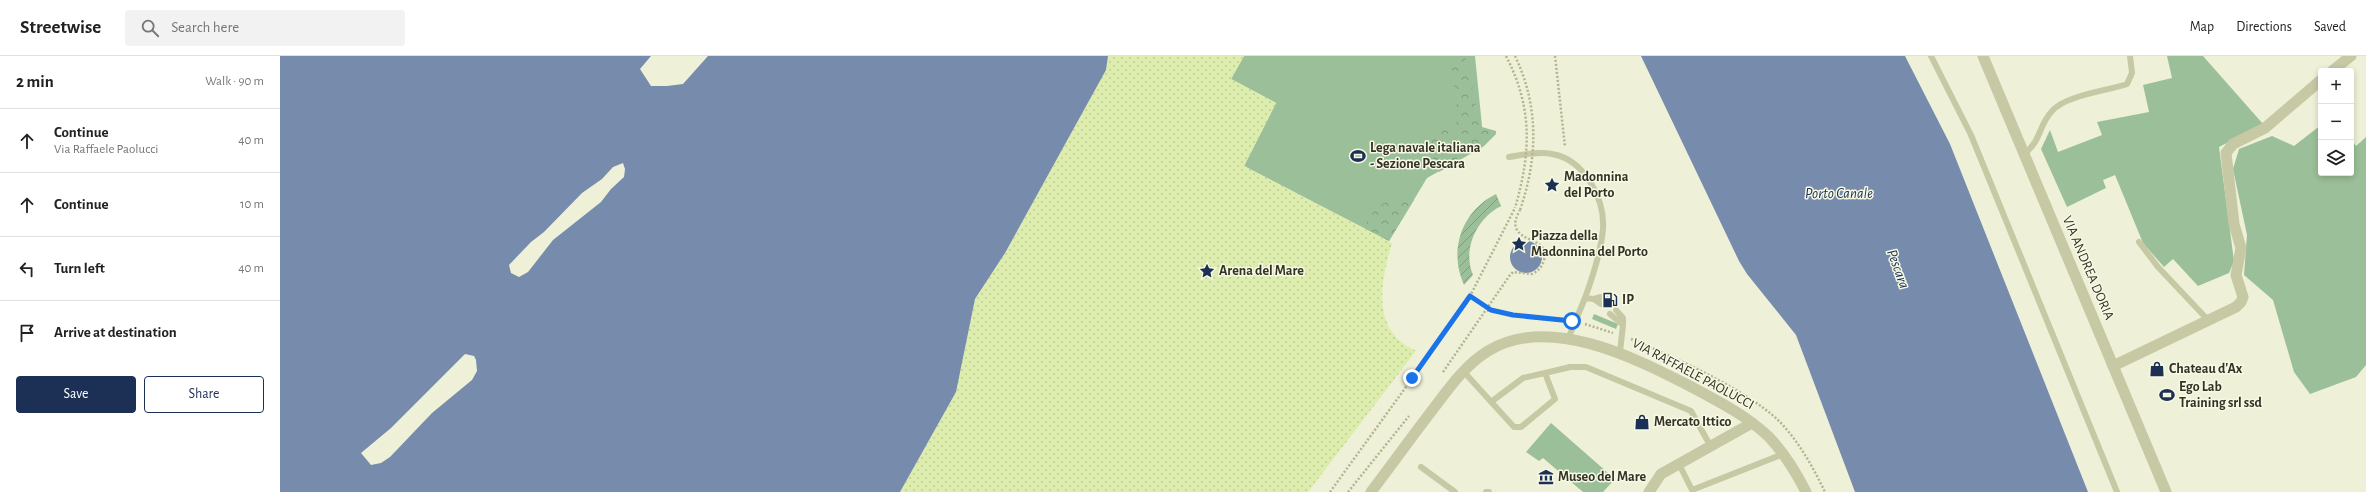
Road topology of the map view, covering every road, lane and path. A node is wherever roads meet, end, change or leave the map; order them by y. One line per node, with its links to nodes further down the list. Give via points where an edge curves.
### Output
1 (1506, 56): 14 (path, bridge, via 1522,92 1527,135 1526,168 1515,208)
2 (1516, 56): 19 (path, bridge, via 1528,90 1534,133 1531,172 1515,221 1516,229 1523,237 1535,240 1540,245 1544,251 1544,261 1532,274 1513,272)
3 (1555, 56): 10 (path, via 1565,147 1547,148)
4 (1931, 56): 46 (lane, via 1971,135)
5 (1983, 56): 11 (street, VIA ANDREA DORIA)
6 (2130, 56): 11 (lane, via 2130,80 2120,86 2093,92 2052,110 2038,139)
7 (2351, 56): 8 (street)
8 (2336, 68)
9 (2318, 83): 22 (street, via 2265,128 2233,144 2226,153 2234,224 2241,248 2236,275 2243,297 2236,307)
10 (1545, 153): 12 (lane); 15 (lane, via 1565,157 1576,165 1598,199 1603,230)
11 (2024, 154): 29 (street, VIA ANDREA DORIA)
12 (1509, 157)
13 (2139, 242): 22 (lane, via 2158,267)
14 (1470, 296): 19 (path); 40 (path)
15 (1585, 298): 16 (lane); 23 (lane)
16 (1594, 298): 17 (lane, via 1601,296); 18 (lane)
17 (1607, 299)
18 (1601, 304)
19 (1489, 310): 23 (path, VIA RAFFAELE PAOLUCCI, via 1532,318); 32 (path)
20 (1616, 310): 24 (lane, via 1623,318)
21 (1610, 314): 24 (lane)
22 (2208, 320): 29 (street)
23 (1576, 321): 25 (path, VIA RAFFAELE PAOLUCCI); 26 (lane)
24 (1623, 325): 25 (lane)
25 (1622, 336): 27 (path, VIA RAFFAELE PAOLUCCI); 28 (lane)
26 (1568, 339): 28 (street, VIA RAFFAELE PAOLUCCI); 30 (street, VIA RAFFAELE PAOLUCCI, via 1539,338 1511,341 1488,351)
27 (1651, 348)
28 (1620, 352): 35 (street, VIA RAFFAELE PAOLUCCI, via 1698,391)
29 (2113, 366): 47 (street, VIA ANDREA DORIA)
30 (1464, 372): 33 (lane); 42 (street, VIA RAFFAELE PAOLUCCI)
31 (1545, 373): 33 (lane, via 1523,378); 33 (lane, via 1555,399 1521,427 1514,427); 36 (lane, via 1570,367 1586,367 1691,411)
32 (1439, 379)
33 (1491, 402)
34 (1410, 415): 41 (path)
35 (1752, 423): 36 (street, VIA RAFFAELE PAOLUCCI); 37 (street, VIA RAFFAELE PAOLUCCI, via 1768,436)
36 (1711, 447): 38 (street, VIA RAFFAELE PAOLUCCI)
37 (1783, 454): 38 (lane, via 1692,490); 45 (street, VIA RAFFAELE PAOLUCCI)
38 (1679, 464): 44 (street, VIA RAFFAELE PAOLUCCI, via 1661,474)
39 (1421, 467): 43 (lane)
40 (1330, 492)
41 (1348, 492)
42 (1371, 492)
43 (1455, 492)
44 (1649, 492)
45 (1806, 492)
46 (2117, 492)
47 (2166, 492)

